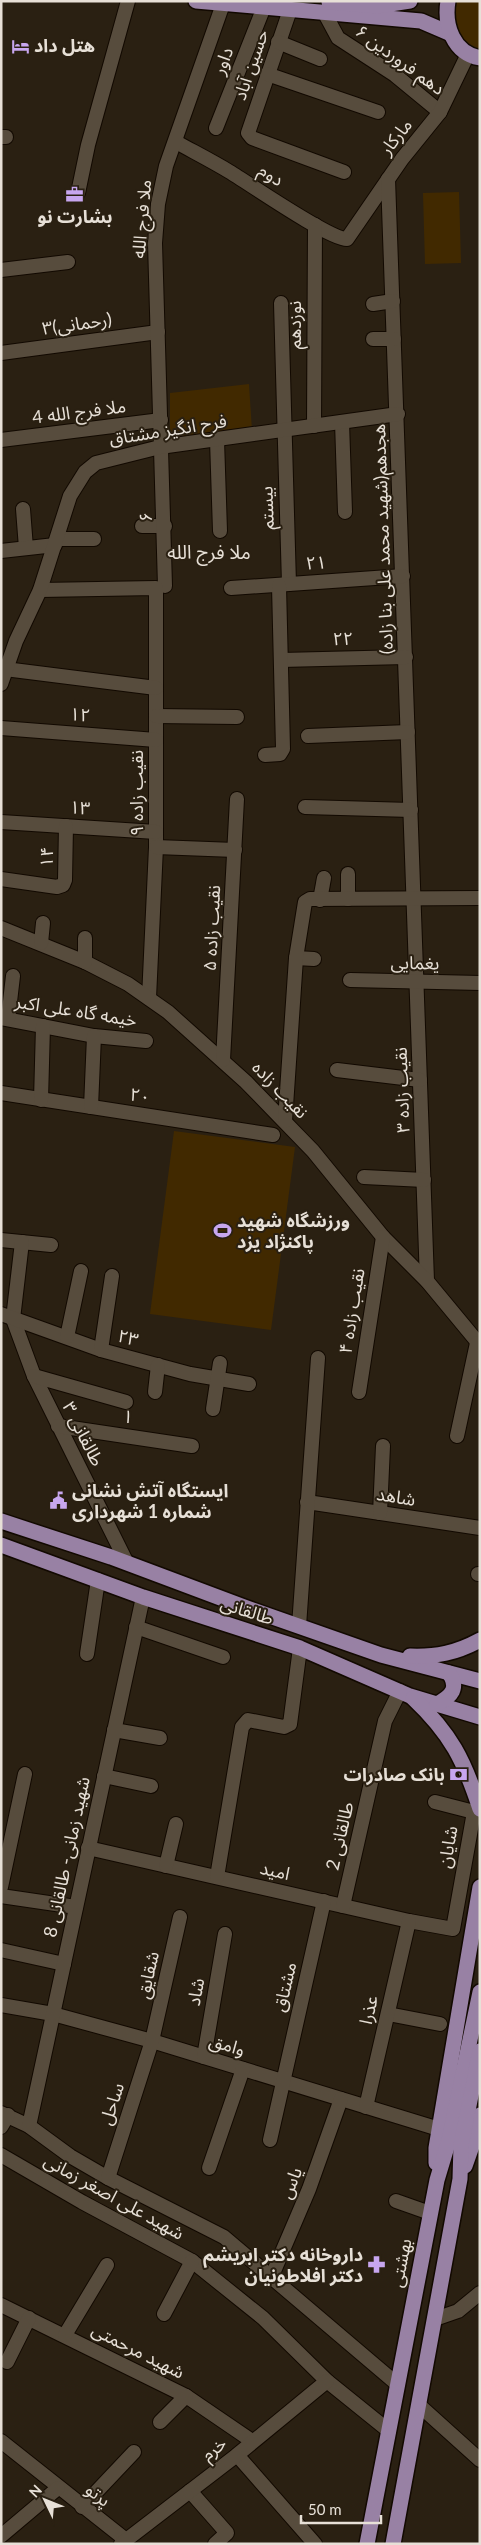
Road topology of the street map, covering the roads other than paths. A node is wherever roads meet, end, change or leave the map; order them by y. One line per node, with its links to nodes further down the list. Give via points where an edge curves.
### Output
1 (128, 1): 20 (street)
2 (196, 1): 5 (main road)
3 (410, 1): 6 (main road, via 377,6)
4 (448, 1): 9 (main road, via 445,16)
5 (223, 4): 7 (main road); 17 (street, ملا فرج الله)
6 (319, 7): 8 (main road); 9 (main road, via 421,21); 15 (street, دهم فروردین ۶, via 338,38 395,76)
7 (264, 8): 8 (main road); 16 (street, داور)
8 (290, 10): 10 (street, حسین آباد)
9 (449, 33): 11 (main road)
10 (278, 42): 12 (street); 13 (street, حسین آباد)
11 (474, 56): 15 (street, مارکار)
12 (320, 59)
13 (266, 74): 14 (street); 18 (street, حسین آباد, via 248,133 252,138)
14 (378, 112)
15 (440, 112): 19 (street, مارکار)
16 (216, 128)
17 (176, 142): 21 (street, دوم); 28 (street, ملا فرج الله, via 166,166 158,204 155,243)
18 (344, 172)
19 (388, 179): 22 (street, مارکار); 25 (street, هجدهم(شهید محمد علی بنا زاده))
20 (78, 193)
21 (315, 225): 22 (street, دوم); 35 (street, نوزدهم)
22 (347, 239)
23 (68, 262): 24 (street)
24 (1, 270)
25 (393, 301): 27 (street); 30 (street, هجدهم(شهید محمد علی بنا زاده))
26 (281, 302): 36 (street, بیستم)
27 (373, 304)
28 (158, 332): 31 (street, ۳(رحمانی)); 33 (street, ملا فرج الله)
29 (373, 339): 30 (street)
30 (394, 339): 32 (street, هجدهم(شهید محمد علی بنا زاده))
31 (1, 353)
32 (398, 414): 34 (street, فرح انگیز مشتاق); 49 (street, هجدهم(شهید محمد علی بنا زاده))
33 (161, 420): 37 (street, 4 ملا فرج الله); 39 (street, ملا فرج الله)
34 (342, 422): 35 (street, فرح انگیز مشتاق); 41 (street)
35 (314, 426): 36 (street, فرح انگیز مشتاق)
36 (283, 431): 38 (street, فرح انگیز مشتاق); 50 (street, بیستم)
37 (1, 440)
38 (217, 440): 39 (street, فرح انگیز مشتاق); 44 (street)
39 (160, 447): 43 (street, ۶); 46 (street, فرح انگیز مشتاق, via 100,460 85,472 70,496)
40 (23, 509): 47 (street)
41 (345, 512)
42 (142, 526): 43 (street)
43 (165, 526): 51 (street, ۶)
44 (220, 531)
45 (94, 539): 46 (street)
46 (56, 542): 47 (street); 53 (street, فرح انگیز مشتاق)
47 (26, 548): 48 (street)
48 (1, 551)
49 (403, 576): 50 (street, ۲۱); 54 (street, هجدهم(شهید محمد علی بنا زاده))
50 (284, 585): 52 (street, ۲۱); 55 (street, بیستم)
51 (161, 587): 53 (street); 58 (street, نقیب زاده ۹)
52 (231, 588)
53 (40, 590): 56 (street, فرح انگیز مشتاق)
54 (406, 657): 55 (street, ۲۲); 62 (street, هجدهم(شهید محمد علی بنا زاده))
55 (281, 660): 65 (street, بیستم, via 283,750 280,754)
56 (5, 669): 57 (street, فرح انگیز مشتاق); 58 (street)
57 (1, 684)
58 (156, 688): 59 (street, نقیب زاده ۹)
59 (156, 716): 60 (street); 64 (street, نقیب زاده ۹)
60 (237, 717)
61 (1, 728): 64 (street, ۱۲)
62 (408, 732): 63 (street); 68 (street, هجدهم(شهید محمد علی بنا زاده))
63 (308, 736)
64 (156, 740): 71 (street, نقیب زاده ۹)
65 (265, 755)
66 (237, 799): 73 (street, نقیب زاده ۵)
67 (305, 807): 68 (street)
68 (411, 810): 77 (street, هجدهم(شهید محمد علی بنا زاده))
69 (1, 822): 70 (street, ۱۳)
70 (66, 826): 71 (street, ۱۳); 76 (street, ۱۴, via 63,885 56,888)
71 (156, 832): 72 (street, نقیب زاده ۹)
72 (156, 847): 73 (street); 92 (street, نقیب زاده ۹)
73 (236, 850): 97 (street, نقیب زاده ۵)
74 (348, 874): 79 (street)
75 (324, 878): 80 (street)
76 (1, 879)
77 (414, 898): 78 (street); 79 (street); 90 (street, نقیب زاده ۳)
78 (480, 898)
79 (348, 899): 80 (street)
80 (320, 900): 85 (street, via 305,902)
81 (43, 923): 84 (street)
82 (1, 928): 84 (street, نقیب زاده)
83 (85, 938): 87 (street)
84 (41, 943): 87 (street, نقیب زاده)
85 (296, 958): 86 (street); 103 (street)
86 (314, 959)
87 (85, 962): 92 (street, نقیب زاده)
88 (13, 976): 93 (street)
89 (350, 980): 90 (street, یغمایی)
90 (417, 983): 91 (street, یغمایی); 99 (street, نقیب زاده ۳)
91 (480, 983)
92 (149, 998): 97 (street, نقیب زاده)
93 (5, 1019): 94 (street, خیمه گاه علی اکبر)
94 (42, 1026): 95 (street, خیمه گاه علی اکبر); 101 (street)
95 (94, 1036): 96 (street, خیمه گاه علی اکبر); 102 (street)
96 (146, 1041)
97 (223, 1060): 103 (street, نقیب زاده)
98 (337, 1070): 99 (street)
99 (420, 1080): 106 (street, نقیب زاده ۳)
100 (1, 1094): 101 (street, ۲۰)
101 (41, 1100): 102 (street, ۲۰)
102 (91, 1107): 104 (street, ۲۰)
103 (285, 1121): 107 (street, نقیب زاده)
104 (273, 1135)
105 (364, 1177): 106 (street)
106 (424, 1180): 113 (street, نقیب زاده ۳)
107 (383, 1237): 113 (street, نقیب زاده); 125 (street, نقیب زاده ۴)
108 (1, 1240): 109 (street)
109 (22, 1242): 110 (street); 114 (street)
110 (51, 1245)
111 (81, 1271): 115 (street)
112 (112, 1276): 117 (street)
113 (427, 1281): 116 (street, نقیب زاده)
114 (7, 1316): 115 (street, ۲۳); 121 (street, طالقانی ۳)
115 (67, 1337): 117 (street, ۲۳)
116 (478, 1344): 129 (street)
117 (101, 1350): 120 (street, ۲۳)
118 (318, 1358): 132 (street)
119 (220, 1363): 122 (street)
120 (158, 1365): 122 (street, ۲۳); 124 (street, ۱)
121 (34, 1376): 126 (street); 128 (street, طالقانی ۳)
122 (217, 1378): 123 (street, ۲۳); 127 (street)
123 (249, 1384)
124 (155, 1392)
125 (359, 1392)
126 (126, 1402)
127 (213, 1409)
128 (58, 1426): 130 (street, ۱); 137 (street, طالقانی ۳)
129 (457, 1436)
130 (192, 1446)
131 (383, 1446): 133 (street)
132 (307, 1502): 133 (street, شاهد); 140 (street)
133 (380, 1513): 135 (street, شاهد)
134 (1, 1521): 137 (main road, طالقانی)
135 (480, 1528)
136 (1, 1545): 138 (main road, طالقانی)
137 (127, 1562): 140 (main road, طالقانی)
138 (98, 1580): 139 (main road, طالقانی); 144 (street)
139 (143, 1597): 141 (street, شهید زمانی- طالقانی 8); 143 (main road, طالقانی)
140 (299, 1626): 145 (main road, طالقانی)
141 (136, 1627): 146 (street); 152 (street, شهید زمانی- طالقانی 8)
142 (480, 1640): 145 (main road, via 436,1657)
143 (300, 1648): 149 (main road, طالقانی); 162 (street, via 290,1724 284,1727 248,1720 242,1726)
144 (87, 1654)
145 (381, 1655): 147 (main road, طالقانی)
146 (223, 1657)
147 (449, 1673): 148 (main road, طالقانی); 150 (main road, via 454,1680 454,1688 449,1698)
148 (480, 1681)
149 (405, 1693): 150 (main road, طالقانی); 158 (main road, via 434,1718 453,1743); 167 (street, طالقانی 2, via 385,1721)
150 (437, 1704): 151 (main road, طالقانی)
151 (480, 1717)
152 (114, 1730): 153 (street); 155 (street, شهید زمانی- طالقانی 8)
153 (160, 1738)
154 (25, 1774): 163 (street)
155 (104, 1776): 156 (street); 160 (street, شهید زمانی- طالقانی 8)
156 (152, 1786)
157 (435, 1802): 171 (street, شایان, via 474,1812)
158 (480, 1809)
159 (176, 1824): 161 (street)
160 (88, 1848): 161 (street, امید); 168 (street, شهید زمانی- طالقانی 8)
161 (166, 1866): 162 (street, امید)
162 (217, 1877): 166 (street, امید)
163 (1, 1887)
164 (480, 1887): 190 (main road)
165 (1, 1896): 168 (street)
166 (324, 1902): 167 (street, امید); 184 (street, مشتاق)
167 (344, 1906): 170 (street, امید)
168 (76, 1907): 174 (street, شهید زمانی- طالقانی 8)
169 (180, 1917): 180 (street, شقایق)
170 (409, 1921): 171 (street, امید); 178 (street, عذرا)
171 (453, 1929)
172 (225, 1934): 182 (street, شاد)
173 (1, 1950): 174 (street)
174 (64, 1964): 177 (street, شهید زمانی- طالقانی 8)
175 (480, 1992): 197 (main road, بهشتی, via 449,2140)
176 (1, 2005): 177 (street, وامق)
177 (53, 2014): 180 (street, وامق); 189 (street, شهید زمانی- طالقانی 8)
178 (388, 2014): 179 (street); 186 (street, عذرا)
179 (440, 2024)
180 (152, 2041): 182 (street, وامق); 195 (street, ساحل)
181 (480, 2051): 196 (main road, via 461,2145)
182 (204, 2057): 183 (street, وامق)
183 (243, 2069): 184 (street, وامق); 194 (street)
184 (284, 2081): 185 (street, وامق); 191 (street, مشتاق)
185 (341, 2099): 186 (street, وامق); 202 (street, یاس, via 310,2189)
186 (366, 2107): 190 (street, وامق)
187 (480, 2115): 192 (main road)
188 (4, 2119): 189 (street)
189 (29, 2126): 195 (street, via 70,2156)
190 (439, 2129): 197 (main road)
191 (270, 2140)
192 (476, 2148): 196 (main road)
193 (1, 2155): 200 (street, شهید علی اصغر زمانی)
194 (209, 2168)
195 (108, 2178): 202 (street, via 224,2237)
196 (460, 2179): 207 (main road)
197 (437, 2180): 199 (main road, بهشتی)
198 (396, 2201): 199 (street)
199 (430, 2213): 211 (main road, بهشتی)
200 (192, 2261): 205 (street); 210 (street, شهید علی اصغر زمانی, via 263,2318)
201 (107, 2265): 208 (street)
202 (271, 2278): 211 (street)
203 (480, 2293): 207 (street, via 458,2311)
204 (1, 2305): 206 (street, شهید مرحمتی)
205 (164, 2314)
206 (30, 2318): 208 (street, شهید مرحمتی); 209 (street)
207 (435, 2319): 213 (main road)
208 (65, 2335): 212 (street, شهید مرحمتی)
209 (7, 2362)
210 (327, 2380): 215 (street, شهید علی اصغر زمانی); 217 (street, خرم)
211 (397, 2384): 215 (main road, بهشتی)
212 (186, 2396): 214 (street); 217 (street, شهید مرحمتی)
213 (420, 2406): 220 (street); 229 (main road)
214 (160, 2422)
215 (389, 2431): 228 (main road, بهشتی)
216 (1, 2440): 221 (street, پرتو)
217 (252, 2441): 219 (street, خرم)
218 (134, 2452): 223 (street)
219 (237, 2455): 222 (street, خرم); 227 (street)
220 (480, 2460)
221 (58, 2488): 223 (street, پرتو); 224 (street)
222 (190, 2491): 225 (street, خرم); 226 (street, via 227,2534)
223 (82, 2507): 225 (street, پرتو)
224 (1, 2536)
225 (124, 2542)
226 (215, 2544)
227 (315, 2544)
228 (367, 2544)
229 (393, 2544)

